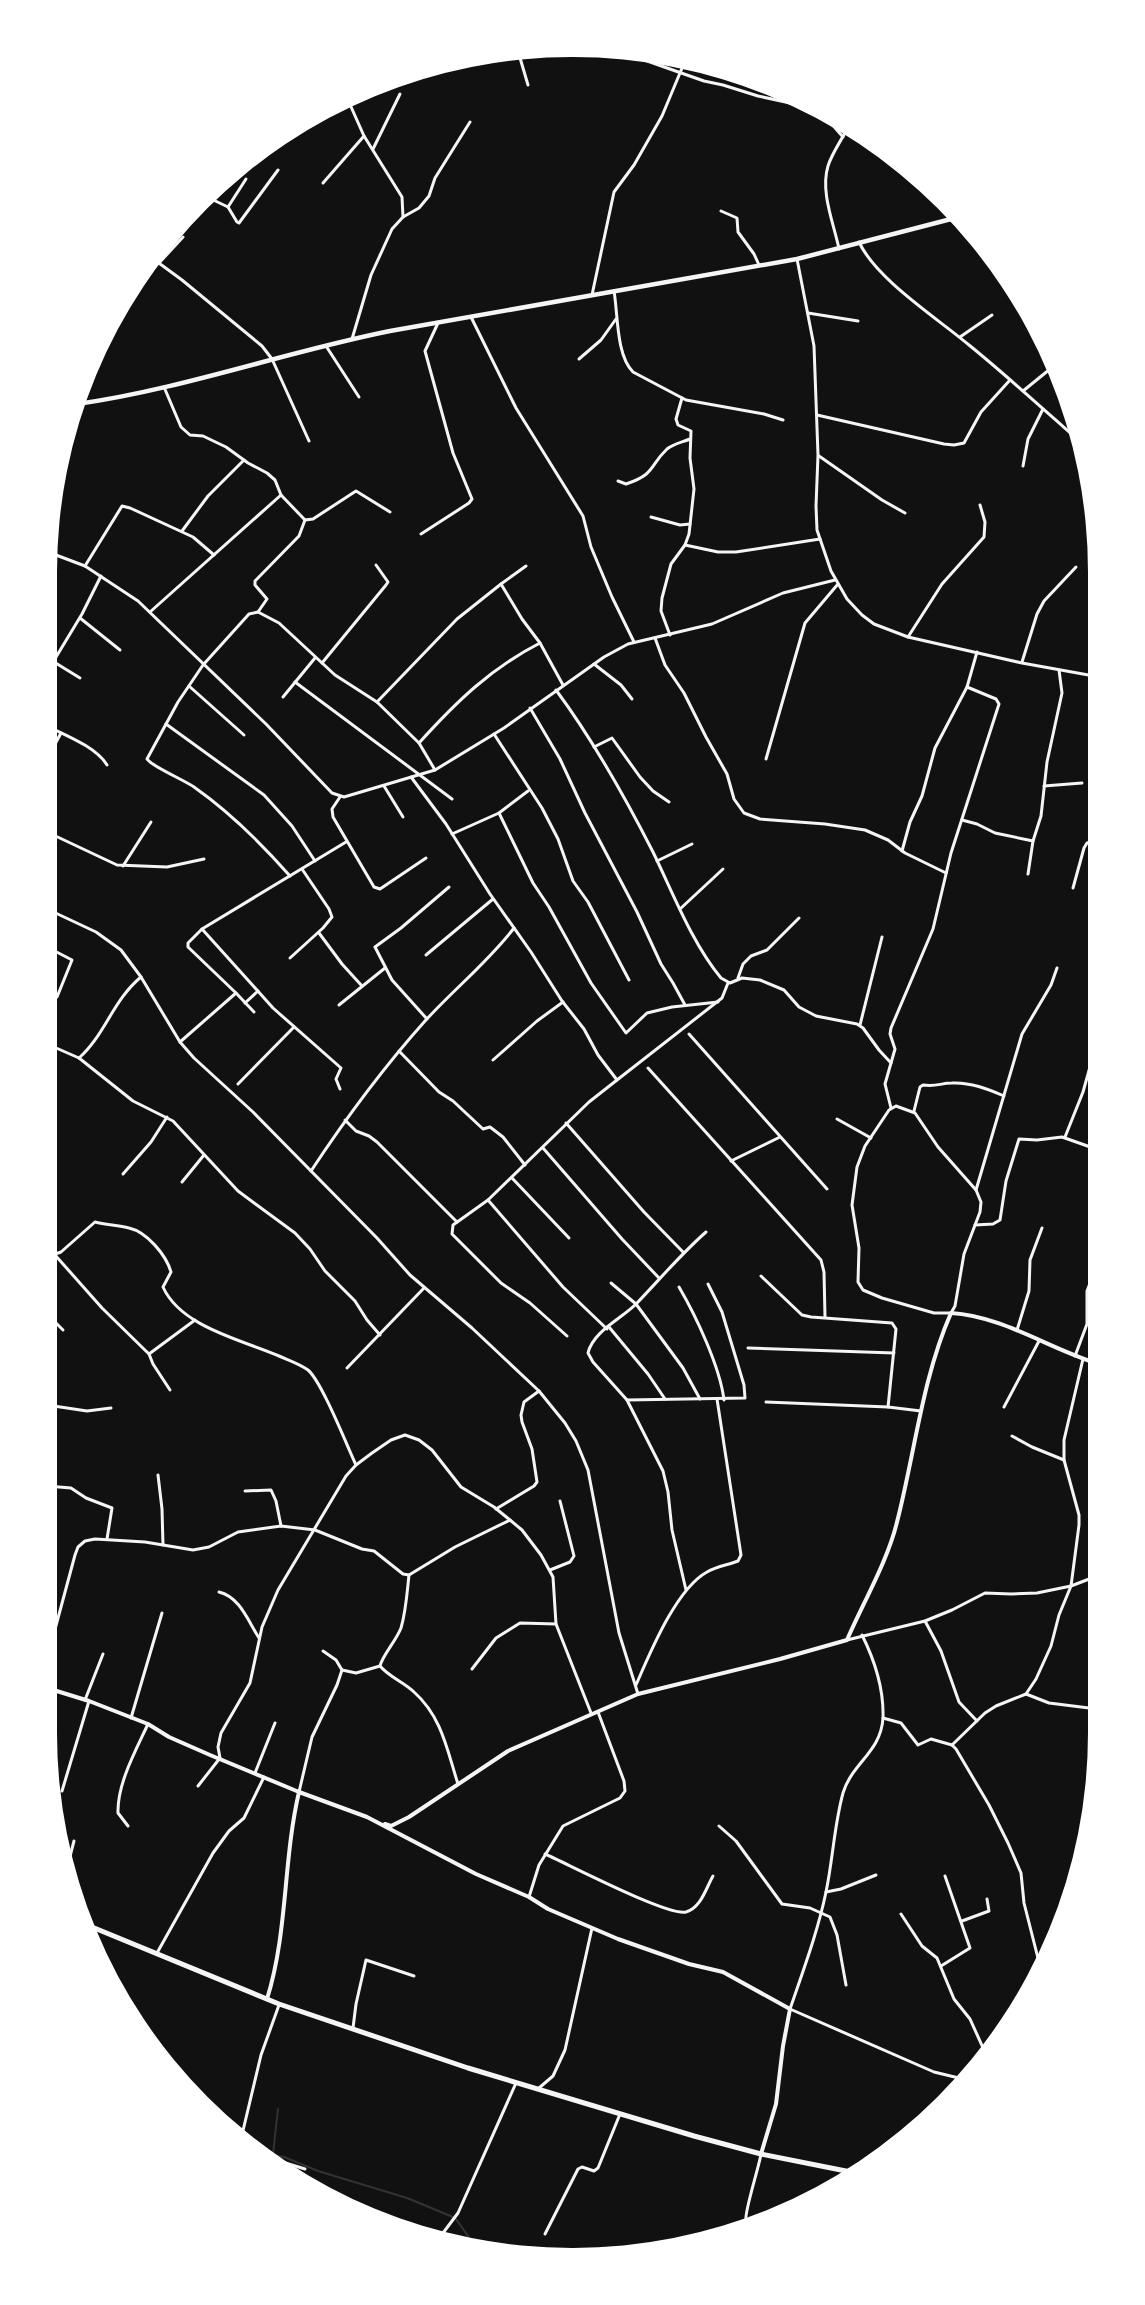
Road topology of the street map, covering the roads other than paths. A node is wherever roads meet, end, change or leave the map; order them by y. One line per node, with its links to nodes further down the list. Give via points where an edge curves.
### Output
1 (521, 60): 5 (street)
2 (654, 63): 4 (street)
3 (682, 69): 4 (street)
4 (680, 73): 7 (street); 30 (street, via 662,116 614,192)
5 (528, 85)
6 (400, 94): 13 (street)
7 (781, 101)
8 (351, 107): 11 (street)
9 (470, 122): 20 (street, via 435,178 429,196 419,208)
10 (838, 131): 12 (street)
11 (364, 136): 13 (street); 16 (street)
12 (843, 137): 25 (street, via 826,178)
13 (373, 149): 20 (street, via 402,197)
14 (278, 170): 18 (street, via 240,222)
15 (246, 179): 18 (street)
16 (322, 183)
17 (216, 201): 18 (street)
18 (228, 207)
19 (722, 211): 28 (street, via 737,218 738,232)
20 (403, 217): 38 (street, via 379,255)
21 (948, 220): 23 (main road)
22 (183, 237): 24 (street)
23 (859, 242): 25 (main road); 37 (street, via 883,275)
24 (173, 248)
25 (839, 249): 26 (main road)
26 (797, 259): 28 (main road); 31 (street)
27 (160, 264): 40 (street, via 236,323)
28 (759, 265): 29 (main road)
29 (614, 291): 30 (main road); 34 (street)
30 (592, 295): 32 (main road)
31 (808, 312): 35 (street); 50 (street, via 814,346)
32 (470, 315): 36 (main road); 85 (street, via 516,408 583,516 591,547)
33 (992, 315): 37 (street)
34 (617, 317): 41 (street, via 601,340); 47 (street, via 631,370)
35 (858, 321)
36 (438, 322): 38 (main road); 67 (street, via 425,351 453,453 472,499)
37 (960, 337): 43 (street)
38 (352, 339): 39 (main road)
39 (326, 346): 40 (main road); 46 (street)
40 (272, 359): 44 (main road); 54 (street)
41 (579, 359)
42 (1047, 371): 45 (street)
43 (1010, 380): 45 (street); 50 (street, via 981,412 960,445)
44 (164, 387): 48 (main road); 56 (street, via 181,427 190,435 213,440)
45 (1023, 391): 49 (street)
46 (360, 397)
47 (682, 398): 51 (street); 53 (street, via 677,423 690,430)
48 (86, 402)
49 (1043, 409): 52 (street); 57 (street, via 1028,439)
50 (817, 415): 55 (street)
51 (783, 420)
52 (1068, 431)
53 (690, 439): 58 (street, via 668,448 645,476 628,483); 65 (street, via 694,489)
54 (309, 441)
55 (818, 455): 62 (street); 68 (street, via 816,519)
56 (244, 460): 59 (street, via 273,478); 66 (street, via 208,496)
57 (1023, 466)
58 (618, 481)
59 (281, 495): 64 (street); 70 (street)
60 (980, 504): 83 (street, via 984,537 942,584)
61 (390, 512): 64 (street, via 356,491 313,519)
62 (905, 513)
63 (651, 517): 65 (street)
64 (305, 520): 80 (street, via 299,536 255,581 268,600)
65 (690, 524): 69 (street)
66 (181, 531): 70 (street); 73 (street, via 122,506)
67 (421, 534)
68 (820, 539): 69 (street, via 736,552); 77 (street)
69 (685, 545): 82 (street, via 671,564 662,598)
70 (214, 555): 79 (street)
71 (57, 556): 73 (street)
72 (376, 565): 91 (street, via 388,582)
73 (85, 566): 76 (street)
74 (526, 566): 78 (street)
75 (1076, 567): 92 (street, via 1044,601)
76 (101, 576): 79 (street); 81 (street)
77 (836, 582): 82 (street, via 783,593 712,624); 83 (street, via 862,615); 116 (street, via 805,623)
78 (501, 584): 86 (street); 106 (street, via 457,618)
79 (150, 612): 95 (street)
80 (258, 612): 90 (street, via 279,623); 95 (street, via 245,618)
81 (80, 618): 87 (street); 89 (street)
82 (670, 635): 84 (street)
83 (908, 637): 88 (street)
84 (655, 638): 85 (street); 137 (street, via 665,664 727,774 740,810 760,819 865,830 889,840)
85 (634, 642): 94 (street)
86 (540, 643): 100 (street); 114 (street, via 506,662 467,692)
87 (120, 650)
88 (977, 652): 92 (street); 102 (street)
89 (57, 657)
90 (315, 658): 91 (street); 99 (street)
91 (322, 663): 106 (street)
92 (1022, 663): 96 (street)
93 (57, 664): 98 (street)
94 (594, 664): 100 (street); 105 (street)
95 (203, 665): 101 (street); 124 (street)
96 (1059, 670): 97 (street); 122 (street, via 1062,693)
97 (1088, 675)
98 (80, 678)
99 (295, 682): 104 (street); 125 (street)
100 (563, 685): 103 (street)
101 (189, 686): 108 (street); 112 (street)
102 (967, 687): 129 (street, via 996,699 999,704); 137 (street, via 938,742)
103 (556, 690): 107 (street); 115 (street)
104 (283, 697)
105 (632, 699)
106 (377, 702): 114 (street)
107 (530, 708): 111 (street); 175 (street)
108 (166, 724): 140 (street, via 264,795 292,826); 147 (street, via 147,756 148,762 181,778 211,800 257,838)
109 (57, 731): 110 (street)
110 (61, 733): 113 (street); 117 (street)
111 (494, 734): 118 (street); 123 (street)
112 (244, 735)
113 (57, 740)
114 (419, 743): 118 (street)
115 (594, 747): 126 (street, via 612,738 639,777); 141 (street)
116 (766, 759)
117 (107, 765)
118 (435, 770): 119 (street)
119 (411, 777): 121 (street); 131 (street)
120 (1082, 783): 122 (street)
121 (384, 786): 124 (street); 128 (street)
122 (1044, 786): 134 (street)
123 (528, 791): 127 (street); 165 (street, via 542,808 573,881)
124 (340, 797): 133 (street, via 332,813)
125 (452, 799)
126 (669, 802)
127 (499, 813): 131 (street); 175 (street, via 533,883 591,983 626,1033 646,1013)
128 (403, 817)
129 (962, 820): 134 (street); 145 (street)
130 (151, 822): 142 (street)
131 (452, 834): 150 (street)
132 (57, 837): 142 (street)
133 (346, 842): 138 (street, via 376,889); 140 (street)
134 (1033, 842): 146 (street)
135 (1088, 843): 149 (street)
136 (692, 844): 141 (street)
137 (902, 851): 145 (street)
138 (426, 858)
139 (204, 859): 142 (street, via 167,867)
140 (315, 861): 143 (street)
141 (657, 861): 151 (street)
142 (123, 866)
143 (302, 869): 147 (street); 156 (street, via 331,913 331,920)
144 (723, 869): 151 (street)
145 (946, 873): 186 (street, via 933,929 891,1028 896,1046)
146 (1028, 874)
147 (290, 876): 155 (street)
148 (449, 887): 161 (street, via 376,945)
149 (1073, 888)
150 (493, 898): 154 (street); 159 (street)
151 (680, 909): 166 (street, via 715,970)
152 (57, 914): 163 (street, via 104,936 121,950)
153 (799, 918): 164 (street, via 767,950 751,956)
154 (514, 928): 171 (street); 177 (street)
155 (202, 929): 168 (street); 169 (street, via 188,947)
156 (319, 933): 160 (street); 167 (street)
157 (882, 937): 178 (street)
158 (57, 952): 170 (street, via 72,960)
159 (426, 955)
160 (290, 958)
161 (385, 968): 167 (street); 177 (street)
162 (1058, 969): 192 (street, via 1022,1034)
163 (141, 978): 181 (street); 184 (street, via 119,999 98,1037)
164 (738, 978): 166 (street); 178 (street, via 760,980 784,990 799,1007 816,1016)
165 (629, 980)
166 (728, 982): 172 (street)
167 (362, 986): 174 (street)
168 (258, 991): 173 (street); 179 (street)
169 (236, 993): 173 (street); 181 (street)
170 (57, 996)
171 (563, 1002): 185 (street); 189 (street)
172 (718, 1002): 175 (street); 189 (street)
173 (245, 1003): 176 (street)
174 (339, 1005)
175 (685, 1005)
176 (254, 1012)
177 (427, 1019): 183 (street)
178 (860, 1025): 186 (street)
179 (294, 1027): 190 (street); 191 (street, via 341,1068 336,1079)
180 (689, 1034): 199 (street)
181 (180, 1042): 207 (street)
182 (57, 1048): 184 (street)
183 (399, 1052): 197 (street); 206 (street, via 483,1128 490,1126 503,1137)
184 (79, 1058): 195 (street, via 133,1101)
185 (493, 1060)
186 (891, 1062): 193 (street, via 885,1084)
187 (648, 1068): 205 (street)
188 (1088, 1074): 200 (street)
189 (617, 1080): 198 (street)
190 (238, 1084)
191 (340, 1089)
192 (1004, 1096): 194 (street, via 962,1083 923,1085); 212 (street)
193 (891, 1108): 194 (street, via 898,1106); 201 (street)
194 (914, 1112): 212 (street)
195 (167, 1117): 204 (street, via 182,1128); 208 (street)
196 (837, 1119): 201 (street)
197 (345, 1120): 207 (street); 214 (street, via 360,1134 377,1142)
198 (566, 1123): 203 (street); 219 (street)
199 (780, 1137): 205 (street); 211 (street)
200 (1065, 1137): 202 (street); 215 (street, via 1018,1139 1000,1220)
201 (871, 1138): 230 (street, via 856,1167 852,1200 860,1287 926,1311)
202 (1088, 1146)
203 (543, 1148): 206 (street); 223 (street)
204 (204, 1155): 210 (street); 237 (street, via 238,1191 295,1233)
205 (731, 1161): 231 (street, via 821,1260)
206 (525, 1165): 209 (street)
207 (311, 1171): 227 (street)
208 (123, 1174)
209 (512, 1178): 213 (street); 218 (street)
210 (182, 1182)
211 (827, 1189)
212 (976, 1190): 215 (street, via 982,1206)
213 (488, 1200): 214 (street); 234 (street, via 557,1281)
214 (457, 1222): 238 (street, via 451,1228 452,1234 480,1264)
215 (975, 1225): 230 (street)
216 (1042, 1228): 236 (street, via 1030,1260 1029,1291)
217 (706, 1232): 219 (street)
218 (569, 1238)
219 (683, 1252): 223 (street)
220 (57, 1255): 232 (street, via 93,1223 132,1228 150,1241 170,1270 163,1290)
221 (57, 1258): 242 (street)
222 (761, 1276): 231 (street, via 802,1315)
223 (659, 1278): 229 (street)
224 (611, 1283): 229 (street)
225 (708, 1284): 253 (street, via 722,1312 746,1398)
226 (679, 1287): 253 (street, via 722,1383)
227 (424, 1288): 237 (street); 248 (street)
228 (1088, 1288): 243 (street, via 1087,1324)
229 (636, 1304): 234 (street); 250 (street, via 683,1368)
230 (951, 1312): 236 (street); 259 (street)
231 (825, 1317): 241 (street, via 892,1323 896,1329)
232 (195, 1320): 242 (street); 262 (street, via 308,1370)
233 (57, 1324): 235 (street)
234 (608, 1328): 249 (street); 252 (street, via 588,1353)
235 (63, 1330)
236 (1017, 1331): 239 (street)
237 (380, 1335): 246 (street)
238 (567, 1336)
239 (1039, 1341): 243 (street); 257 (street)
240 (748, 1348): 241 (street)
241 (894, 1353): 256 (street)
242 (149, 1354): 247 (street)
243 (1075, 1356): 244 (street)
244 (1083, 1359): 245 (street); 261 (street, via 1064,1440)
245 (1088, 1361)
246 (347, 1368)
247 (170, 1390)
248 (538, 1391): 267 (street, via 524,1402 521,1415 537,1482); 291 (street, via 568,1428 588,1470 619,1632)
249 (664, 1399): 250 (street); 252 (street)
250 (700, 1399): 251 (street)
251 (717, 1399): 253 (street); 277 (street, via 741,1555 735,1563 707,1572)
252 (627, 1400): 277 (street, via 663,1471)
253 (724, 1400)
254 (766, 1402): 256 (street)
255 (57, 1406): 258 (street, via 87,1411)
256 (888, 1407): 259 (street)
257 (1004, 1407)
258 (111, 1408)
259 (921, 1411): 285 (street, via 895,1529)
260 (1012, 1436): 261 (street)
261 (1064, 1460): 276 (street, via 1079,1515)
262 (356, 1465): 267 (street, via 382,1445 398,1437 412,1437 432,1450 464,1490); 270 (street)
263 (158, 1475): 272 (street)
264 (57, 1487): 271 (street, via 71,1488 112,1508)
265 (245, 1491): 269 (street, via 271,1490)
266 (560, 1501): 273 (street, via 574,1556 570,1562)
267 (496, 1509): 268 (street)
268 (510, 1520): 273 (street, via 530,1540); 274 (street)
269 (281, 1526): 270 (street); 272 (street, via 238,1532 203,1549)
270 (315, 1530): 274 (street, via 378,1552); 284 (street, via 278,1590)
271 (107, 1539): 272 (street); 280 (street, via 85,1541 78,1547)
272 (163, 1545)
273 (550, 1570): 282 (street)
274 (410, 1575): 288 (street, via 400,1628)
275 (1088, 1579): 276 (street)
276 (1071, 1586): 281 (street, via 1037,1593 985,1593); 294 (street, via 1046,1659)
277 (686, 1590): 291 (street, via 653,1645)
278 (219, 1592): 284 (street, via 236,1601)
279 (162, 1613): 299 (street)
280 (57, 1620)
281 (925, 1621): 283 (street); 301 (street, via 941,1651 959,1702)
282 (556, 1624): 289 (street, via 520,1623 496,1638); 298 (street)
283 (862, 1635): 285 (street); 300 (street, via 881,1685)
284 (259, 1638): 305 (street, via 250,1683 221,1733)
285 (847, 1640): 293 (street)
286 (323, 1651): 290 (street)
287 (103, 1654): 295 (street)
288 (380, 1666): 290 (street, via 360,1672); 309 (street, via 428,1706 442,1731)
289 (471, 1669)
290 (342, 1670): 311 (street, via 312,1737)
291 (636, 1685): 293 (street)
292 (57, 1691): 295 (street)
293 (638, 1694): 297 (street)
294 (1026, 1694): 296 (street, via 1049,1703); 301 (street, via 996,1706)
295 (87, 1700): 299 (street); 310 (street)
296 (1088, 1708)
297 (597, 1711): 298 (street); 317 (street, via 625,1791 620,1798 563,1826)
298 (591, 1713): 309 (street, via 508,1751)
299 (131, 1718): 303 (street)
300 (883, 1718): 304 (street, via 901,1723 918,1745 931,1739); 321 (street, via 877,1742 852,1774 843,1794)
301 (977, 1720): 304 (street)
302 (275, 1723): 306 (street)
303 (148, 1724): 305 (street); 313 (street, via 130,1759 119,1797 118,1814)
304 (952, 1745): 330 (street, via 989,1805 1021,1873)
305 (220, 1758): 306 (street); 308 (street)
306 (255, 1773): 307 (street)
307 (264, 1777): 311 (street); 329 (street, via 246,1814 213,1853)
308 (198, 1786)
309 (458, 1786): 312 (street, via 409,1817 391,1826)
310 (62, 1791)
311 (300, 1792): 312 (street); 334 (street, via 275,1968)
312 (385, 1824): 322 (street, via 476,1874)
313 (128, 1826)
314 (719, 1826): 324 (street, via 736,1841 782,1904 810,1908)
315 (74, 1841): 316 (street)
316 (71, 1851)
317 (545, 1854): 319 (street, via 672,1911 685,1912 698,1906); 322 (street)
318 (876, 1875): 321 (street)
319 (713, 1876)
320 (945, 1876): 326 (street)
321 (826, 1892): 324 (street)
322 (529, 1897): 327 (street)
323 (987, 1899): 326 (street, via 988,1911)
324 (820, 1914): 333 (street, via 830,1917 837,1935); 336 (street)
325 (901, 1914): 331 (street)
326 (962, 1921): 331 (street, via 970,1948)
327 (592, 1928): 336 (street, via 689,1964 723,1972); 341 (street, via 566,2050 553,2076)
328 (98, 1934): 329 (main road)
329 (157, 1953): 334 (main road)
330 (1037, 1955)
331 (941, 1966): 338 (street, via 954,1999 970,2019)
332 (414, 1976): 337 (street, via 366,1960)
333 (846, 1985)
334 (267, 1999): 335 (main road)
335 (279, 2004): 337 (main road); 343 (street, via 261,2055)
336 (790, 2009): 339 (street, via 934,2072); 344 (street, via 776,2104)
337 (353, 2030): 340 (main road)
338 (982, 2045)
339 (955, 2077)
340 (516, 2084): 341 (main road); 349 (street, via 458,2212)
341 (538, 2089): 342 (main road)
342 (620, 2114): 344 (main road); 350 (street, via 597,2169 578,2169)
343 (244, 2128)
344 (761, 2154): 347 (main road); 348 (street)
345 (293, 2165): 346 (street)
346 (305, 2169)
347 (844, 2171)
348 (746, 2218)
349 (444, 2231)
350 (545, 2234)

